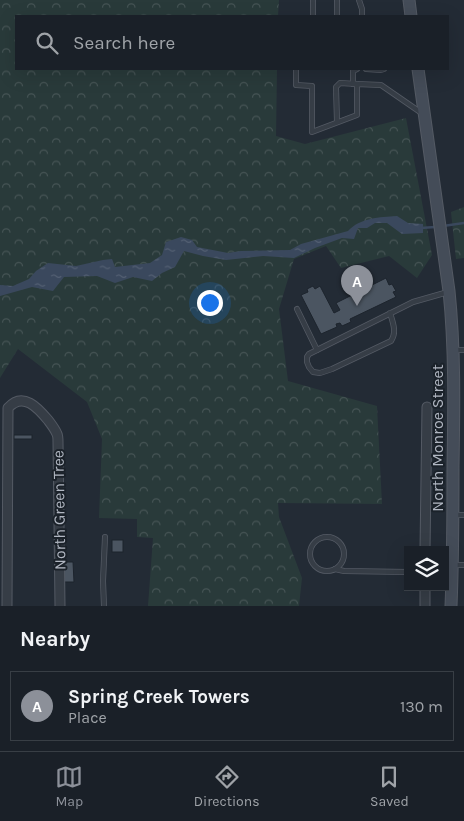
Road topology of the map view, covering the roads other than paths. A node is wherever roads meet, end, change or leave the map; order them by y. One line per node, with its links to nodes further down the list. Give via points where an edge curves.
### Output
1 (313, 0): 5 (lane)
2 (337, 0): 6 (lane)
3 (360, 0): 7 (lane)
4 (409, 0): 8 (street)
5 (312, 15)
6 (337, 15)
7 (362, 15)
8 (411, 15)
9 (296, 70): 14 (lane, via 296,85 312,86 312,132)
10 (355, 70): 12 (lane)
11 (418, 70): 13 (street, North Monroe Street)
12 (355, 84): 13 (lane, via 381,85); 14 (lane, via 357,114); 14 (lane, via 340,83 336,87)
13 (424, 115): 15 (street, North Monroe Street)
14 (337, 122)
15 (449, 291): 17 (lane); 19 (street, North Monroe Street)
16 (297, 309): 18 (lane)
17 (390, 313): 18 (lane); 18 (lane, via 394,329 391,341 320,373 313,372 307,362 309,354)
18 (317, 350)
19 (459, 350): 21 (street, North Monroe Street, via 456,428)
20 (427, 407): 23 (street)
21 (458, 515): 24 (street, North Monroe Street)
22 (105, 537): 30 (lane)
23 (425, 546)
24 (458, 565): 32 (street, North Monroe Street)
25 (335, 569): 25 (lane, via 323,571 313,565 309,554 317,539 334,538 342,546 342,562); 26 (lane)
26 (404, 572)
27 (425, 591): 31 (street)
28 (7, 606): 29 (street, North Green Tree, via 8,408 23,401 39,410 57,433)
29 (60, 606)
30 (104, 606)
31 (425, 606)
32 (450, 606)

